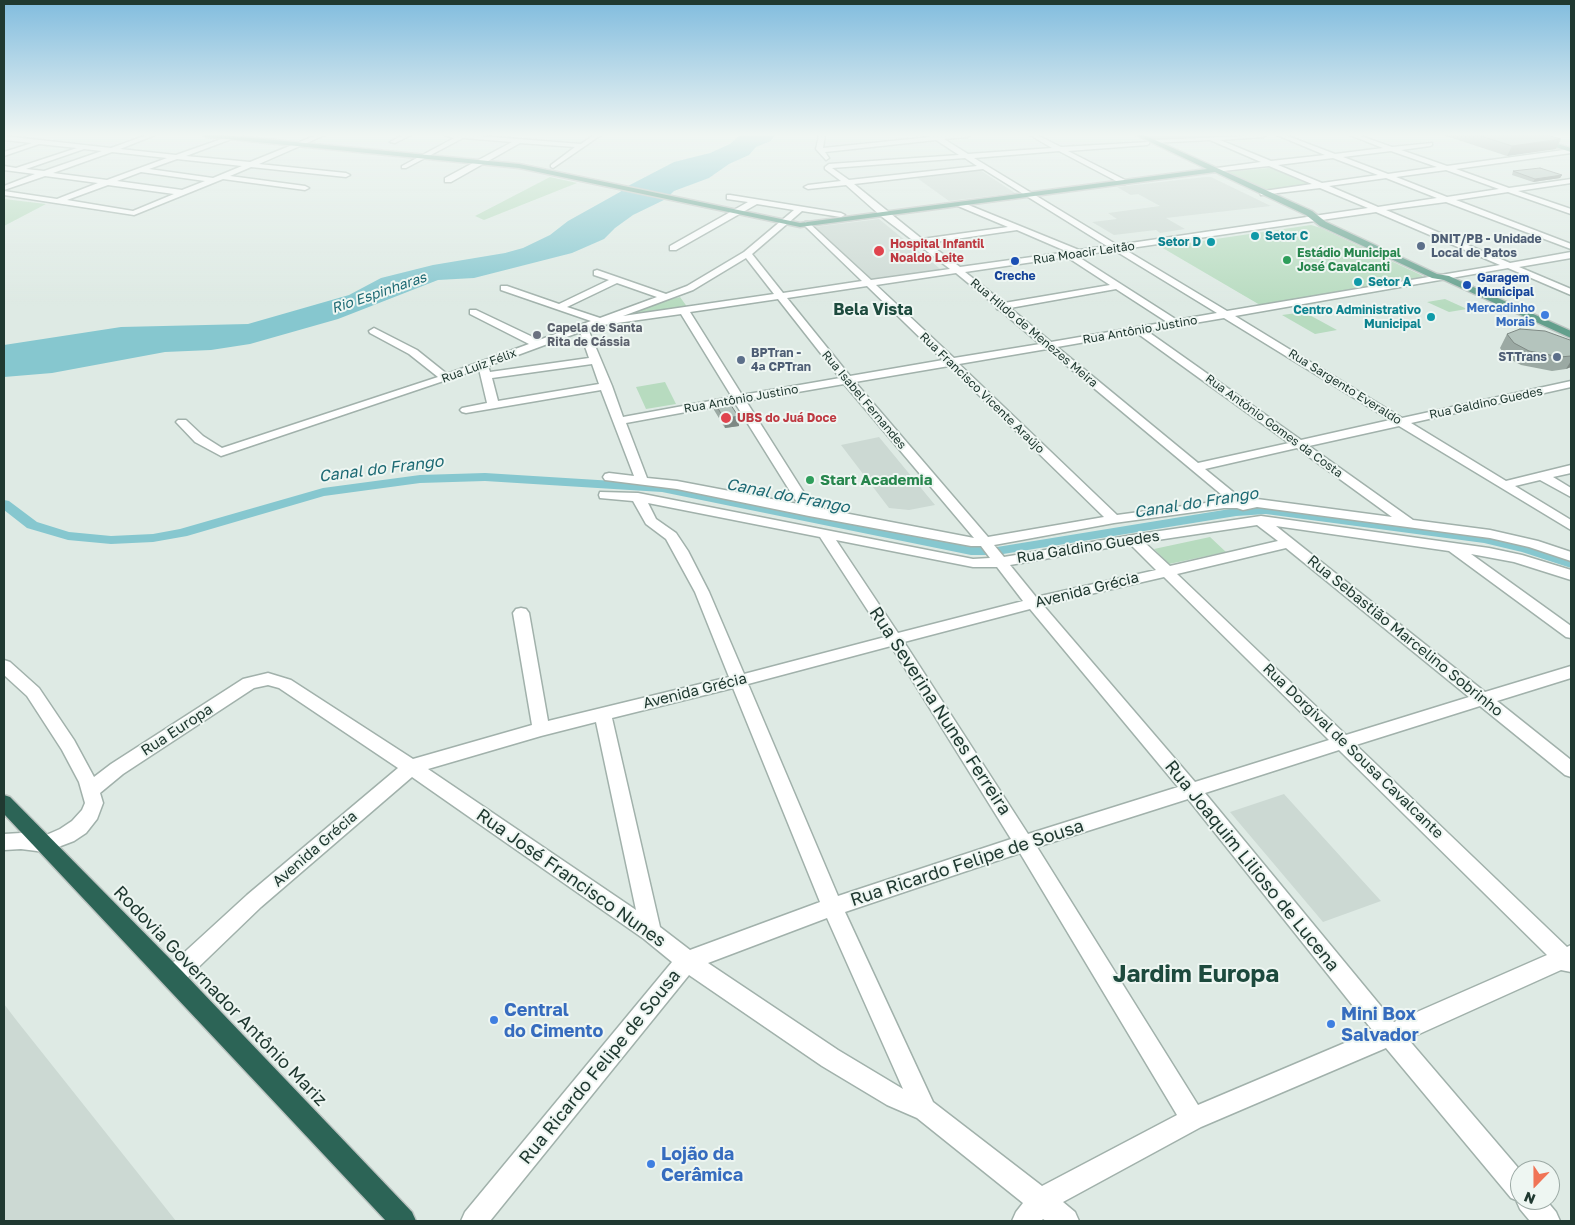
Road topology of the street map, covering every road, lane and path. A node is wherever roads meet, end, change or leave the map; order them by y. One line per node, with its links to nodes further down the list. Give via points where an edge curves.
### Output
1 (82, 192): 20 (street)
2 (180, 192): 13 (street)
3 (641, 192): 27 (main road)
4 (859, 192): 25 (street, Rua Hildo de Menezes Meira)
5 (1037, 192): 14 (main road)
6 (1254, 192): 29 (main road)
7 (1270, 192): 15 (street)
8 (1336, 192): 24 (street)
9 (1429, 192): 17 (street)
10 (1495, 192): 17 (street, Rua Moacir Leitão)
11 (1516, 192): 26 (street)
12 (4, 193): 20 (street)
13 (186, 193): 20 (street, via 130,213)
14 (1030, 193): 21 (main road); 25 (main road); 34 (street, Rua Sargento Everaldo)
15 (1264, 193): 29 (main road)
16 (730, 197): 19 (street)
17 (1447, 199): 24 (street, Rua Moacir Leitão); 35 (street)
18 (796, 200): 22 (street)
19 (756, 201): 22 (street); 27 (street)
20 (56, 202)
21 (961, 204): 25 (main road); 32 (street)
22 (790, 206): 23 (street)
23 (801, 208): 28 (street); 30 (street, Rua Luiz Félix)
24 (1377, 210): 29 (street, Rua Moacir Leitão); 41 (street)
25 (882, 212): 28 (main road); 31 (main road); 33 (street, Rua Hildo de Menezes Meira)
26 (1571, 212)
27 (736, 213): 30 (main road); 36 (street)
28 (841, 215): 30 (main road)
29 (1317, 219): 34 (street, Rua Moacir Leitão); 44 (main road, via 1435,276)
30 (784, 223): 31 (main road); 38 (street, Rua Luiz Félix)
31 (808, 224): 46 (street, Rua Francisco Vicente Araújo)
32 (1017, 228): 33 (street); 37 (street)
33 (920, 242): 42 (street, Rua Hildo de Menezes Meira)
34 (1118, 247): 37 (street, Rua Moacir Leitão); 56 (street, Rua Sargento Everaldo)
35 (1571, 247)
36 (673, 248)
37 (1080, 253): 39 (street, Rua Moacir Leitão)
38 (747, 254): 50 (street, Rua Luiz Félix, via 696,285); 51 (street, Rua Isabel Fernandes)
39 (1070, 255): 42 (street, Rua Moacir Leitão); 47 (street)
40 (1571, 255): 41 (street, Rua Antônio Justino)
41 (1511, 266): 44 (street, Rua Antônio Justino); 49 (street)
42 (959, 271): 46 (street, Rua Moacir Leitão); 53 (street, Rua Hildo de Menezes Meira)
43 (597, 273): 45 (street)
44 (1446, 278): 56 (street, Rua Antônio Justino); 62 (main road)
45 (618, 279): 50 (street); 52 (street)
46 (869, 284): 51 (street, Rua Moacir Leitão); 66 (street, Rua Francisco Vicente Araújo)
47 (1118, 286): 53 (street); 58 (street)
48 (504, 288): 52 (street)
49 (1571, 292)
50 (666, 297): 57 (street, Rua Luiz Félix)
51 (780, 297): 54 (street, Rua Moacir Leitão); 69 (street, Rua Isabel Fernandes)
52 (559, 306): 57 (street)
53 (1000, 306): 64 (street, Rua Hildo de Menezes Meira)
54 (684, 311): 57 (street, Rua Moacir Leitão); 72 (street)
55 (473, 312): 63 (street)
56 (1227, 315): 58 (street, Rua Antônio Justino); 77 (street, Rua Sargento Everaldo)
57 (598, 322): 59 (street, Rua Luiz Félix)
58 (1174, 323): 60 (street, Rua Antônio Justino)
59 (583, 328): 63 (street, Rua Luiz Félix); 65 (street)
60 (1138, 329): 64 (street, Rua Antônio Justino); 78 (street, Rua António Gomes da Costa)
61 (374, 331): 68 (street, via 413,352)
62 (1571, 335)
63 (538, 344): 67 (street, Rua Luiz Félix)
64 (1049, 346): 66 (street, Rua Antônio Justino); 79 (street, Rua Hildo de Menezes Meira)
65 (596, 360): 67 (street); 71 (street)
66 (951, 363): 69 (street, Rua Antônio Justino); 89 (street, Rua Francisco Vicente Araújo)
67 (484, 371): 68 (street, Rua Luiz Félix); 73 (street)
68 (446, 378): 76 (street, Rua Luiz Félix, via 221,452 199,439)
69 (847, 380): 72 (street, Rua Antônio Justino); 95 (street, Rua Isabel Fernandes)
70 (1571, 384): 77 (street, Rua Galdino Guedes)
71 (606, 386): 73 (street); 75 (street)
72 (738, 398): 75 (street, Rua Antônio Justino); 88 (street)
73 (493, 405): 74 (street)
74 (466, 410)
75 (620, 421): 84 (street)
76 (182, 422)
77 (1401, 422): 78 (street, Rua Galdino Guedes); 83 (street, Rua Sargento Everaldo)
78 (1301, 444): 79 (street, Rua Galdino Guedes); 91 (street, Rua António Gomes da Costa)
79 (1196, 467): 87 (street, Rua Hildo de Menezes Meira)
80 (1571, 469): 82 (street)
81 (610, 477): 84 (street, Rua Galdino Guedes)
82 (1544, 477): 83 (street); 85 (street)
83 (1505, 485): 92 (street, Rua Sargento Everaldo)
84 (640, 489): 86 (street, Rua Galdino Guedes); 88 (street, Rua Galdino Guedes, via 677,485); 93 (street, Rua Galdino Guedes); 109 (street, via 651,521 670,536 681,551 702,592)
85 (1571, 493)
86 (605, 495)
87 (1238, 503): 89 (street, Rua Galdino Guedes); 90 (street, Rua Sebastião Marcelino Sobrinho); 91 (street, Rua Galdino Guedes)
88 (809, 512): 95 (street, Rua Galdino Guedes, via 946,538)
89 (1114, 519): 95 (street, Rua Galdino Guedes)
90 (1260, 520): 94 (street, Rua Galdino Guedes); 96 (street, Rua Sebastião Marcelino Sobrinho); 97 (street, Rua Galdino Guedes)
91 (1409, 523): 98 (street, Rua Galdino Guedes, via 1511,538)
92 (1571, 526)
93 (825, 534): 99 (street, Rua Galdino Guedes, via 956,561); 105 (street, Rua Severina Nunes Ferreira)
94 (1133, 539): 99 (street, Rua Galdino Guedes); 100 (street, Rua Dorgival de Sousa Cavalcante)
95 (985, 542): 99 (street, Rua Joaquim Lilioso de Lucena)
96 (1289, 543): 100 (street, Avenida Grécia); 110 (street, Rua Sebastião Marcelino Sobrinho)
97 (1453, 547): 101 (street, Rua Galdino Guedes, via 1517,558); 104 (street)
98 (1571, 557)
99 (1000, 562): 102 (street, Rua Joaquim Lilioso de Lucena)
100 (1167, 571): 102 (street, Avenida Grécia); 113 (street, Rua Dorgival de Sousa Cavalcante)
101 (1571, 575)
102 (1033, 603): 105 (street, Avenida Grécia); 117 (street, Rua Joaquim Lilioso de Lucena)
103 (521, 613): 112 (street)
104 (1571, 634)
105 (895, 640): 109 (street, Avenida Grécia); 121 (street, Rua Severina Nunes Ferreira)
106 (4, 666): 116 (street, via 33,692 68,745)
107 (1571, 672): 110 (street, Rua Ricardo Felipe de Sousa)
108 (268, 679): 114 (street, Rua José Francisco Nunes, via 285,684); 116 (street, Rua Europa, via 249,683 117,769)
109 (738, 681): 111 (street, Avenida Grécia); 122 (street)
110 (1483, 699): 113 (street, Rua Ricardo Felipe de Sousa); 115 (street, Rua Sebastião Marcelino Sobrinho)
111 (603, 714): 112 (street, Avenida Grécia); 123 (street)
112 (541, 728): 114 (street, Avenida Grécia)
113 (1344, 742): 117 (street, Rua Ricardo Felipe de Sousa); 124 (street, Rua Dorgival de Sousa Cavalcante)
114 (411, 767): 123 (street, Rua José Francisco Nunes); 126 (street, Avenida Grécia, via 254,902)
115 (1571, 770)
116 (91, 790): 120 (street, via 94,803 79,827)
117 (1192, 791): 121 (street, Rua Ricardo Felipe de Sousa); 127 (street, Rua Joaquim Lilioso de Lucena)
118 (4, 802): 120 (highway, Rodovia Governador Antônio Mariz)
119 (4, 842): 120 (street)
120 (45, 844): 126 (highway, Rodovia Governador Antônio Mariz)
121 (1024, 844): 122 (street, Rua Ricardo Felipe de Sousa); 129 (street, Rua Severina Nunes Ferreira)
122 (832, 907): 125 (street, Rua Ricardo Felipe de Sousa); 128 (street)
123 (651, 932): 125 (street, Rua José Francisco Nunes)
124 (1569, 959): 127 (street)
125 (686, 960): 128 (street, Rua José Francisco Nunes, via 830,1058 895,1097); 134 (street, Rua Ricardo Felipe de Sousa)
126 (173, 977): 133 (highway, Rodovia Governador Antônio Mariz)
127 (1390, 1035): 129 (street); 130 (street, Rua Joaquim Lilioso de Lucena)
128 (925, 1110): 131 (street, Rua José Francisco Nunes)
129 (1193, 1119): 131 (street)
130 (1510, 1177)
131 (1041, 1200): 135 (street); 136 (street, Rua José Francisco Nunes)
132 (1538, 1210): 137 (street)
133 (403, 1221)
134 (474, 1221)
135 (1025, 1221)
136 (1066, 1221)
137 (1547, 1221)

